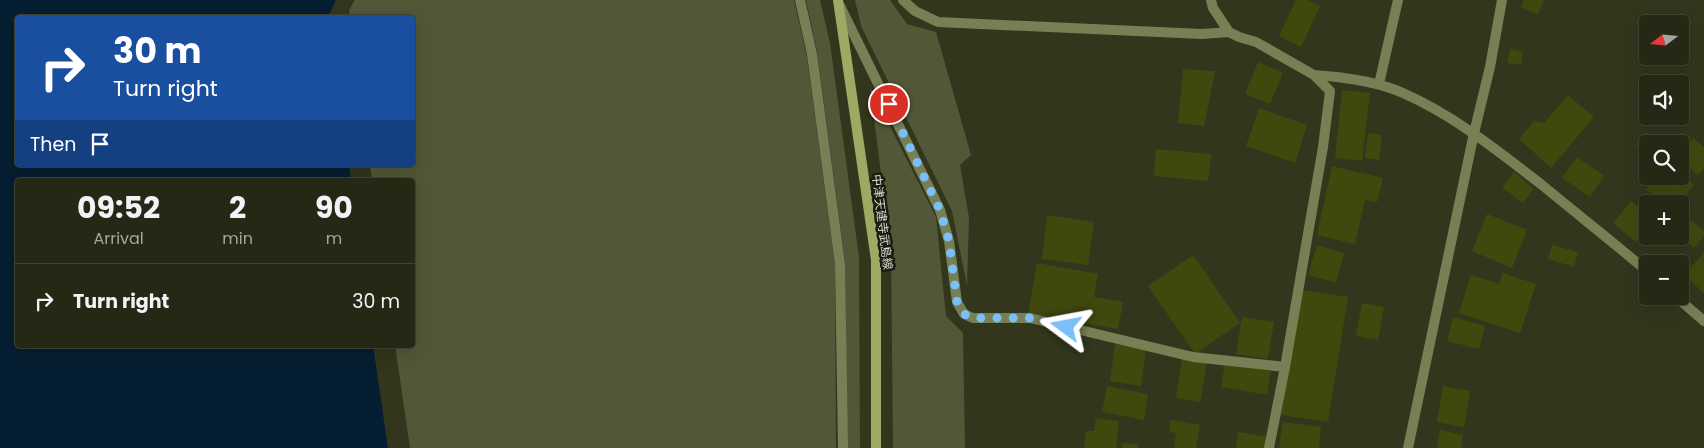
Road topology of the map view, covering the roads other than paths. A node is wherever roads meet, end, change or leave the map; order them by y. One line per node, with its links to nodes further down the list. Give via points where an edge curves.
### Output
1 (800, 0): 15 (street, via 812,54 840,264)
2 (903, 0): 7 (street, via 915,11 938,22 1202,34)
3 (1211, 0): 7 (street)
4 (1398, 0): 9 (street)
5 (1502, 0): 10 (street)
6 (838, 3): 14 (street, via 940,210 949,241 957,302 964,314 973,318 1030,318 1193,357); 16 (main road, 中津天建寺武島線, via 876,260)
7 (1229, 32): 8 (street, via 1256,42)
8 (1314, 75): 9 (street, via 1340,76); 14 (street, via 1330,91 1328,115)
9 (1379, 84): 10 (street, via 1411,97)
10 (1474, 133): 11 (street); 18 (street)
11 (1639, 265)
12 (1685, 305): 13 (street)
13 (1704, 321)
14 (1285, 367): 17 (street)
15 (843, 448)
16 (876, 448)
17 (1269, 448)
18 (1408, 448)

